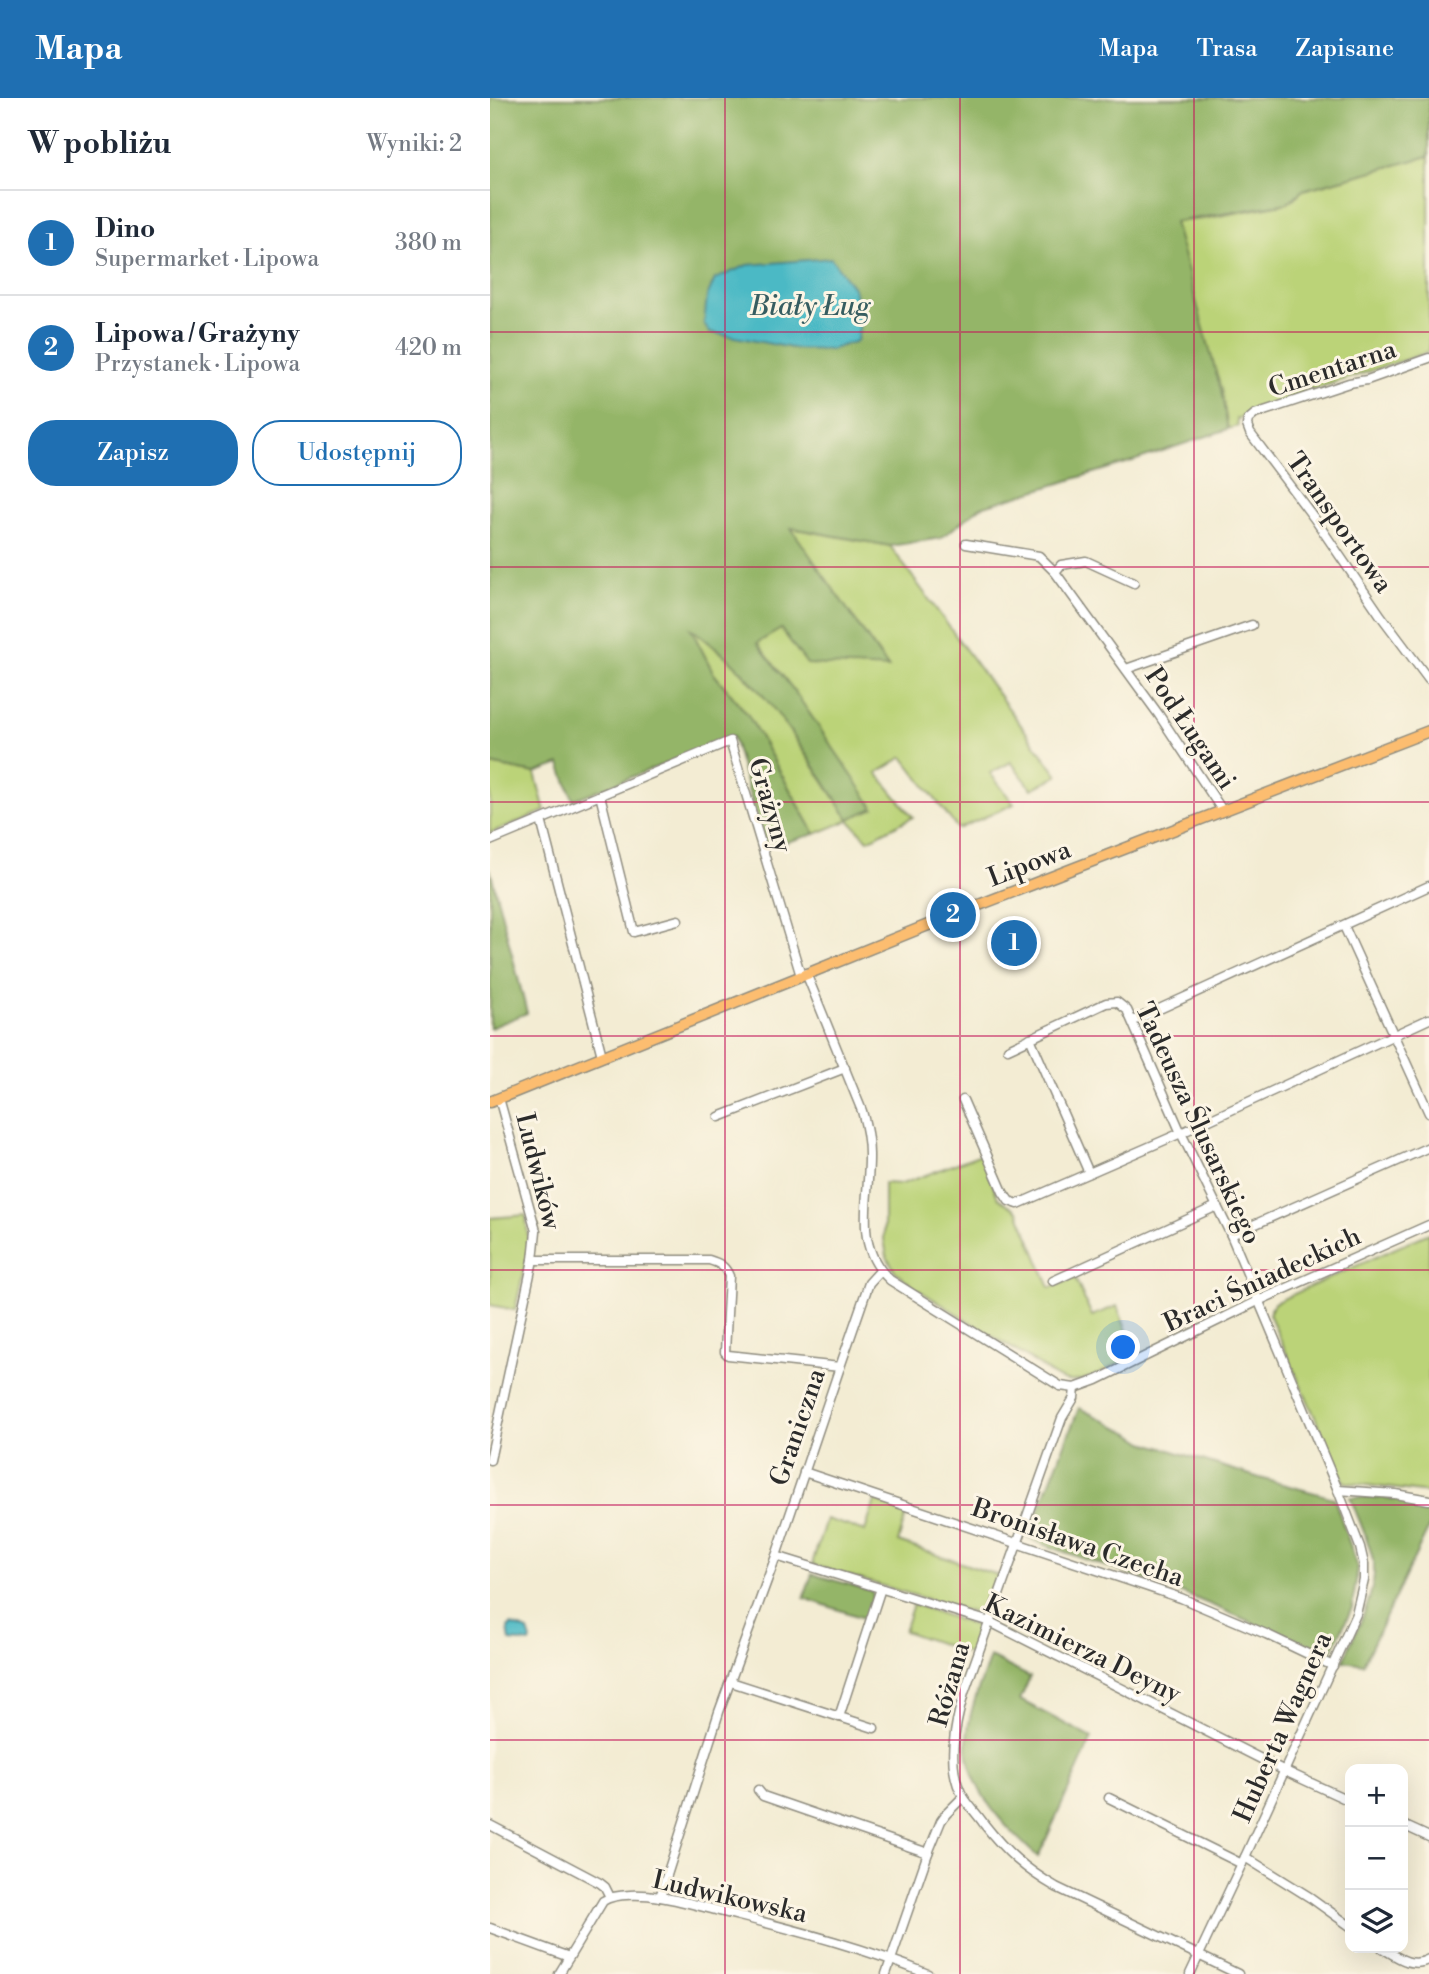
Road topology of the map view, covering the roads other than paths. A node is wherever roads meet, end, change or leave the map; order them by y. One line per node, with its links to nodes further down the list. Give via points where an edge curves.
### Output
1 (1429, 358): 2 (street, Cmentarna)
2 (1248, 420): 8 (street, Transportowa, via 1250,433)
3 (966, 544): 4 (street, Pod Ługami, via 1039,556)
4 (1055, 572): 5 (street, via 1061,565 1086,561); 7 (street, Pod Ługami)
5 (1134, 583)
6 (1252, 625): 7 (street, Pod Ługami)
7 (1126, 669): 11 (street, Pod Ługami)
8 (1429, 680)
9 (1429, 731): 11 (main road, Lipowa)
10 (600, 795): 12 (street, Grażyny); 15 (street, via 634,932); 17 (street, Grażyny, via 730,741)
11 (1222, 810): 17 (main road, Lipowa)
12 (541, 820): 13 (street, Grażyny); 23 (street)
13 (490, 841)
14 (1429, 886): 16 (street)
15 (678, 920)
16 (1344, 926): 19 (street); 20 (street)
17 (804, 975): 23 (main road, Lipowa); 24 (street)
18 (1429, 1019): 20 (street)
19 (1133, 1021): 21 (street, Tadeusza Ślusarskiego, via 1124,1006 1106,1003); 29 (street, Tadeusza Ślusarskiego)
20 (1393, 1036): 27 (street); 29 (street)
21 (1030, 1038): 22 (street); 31 (street)
22 (1008, 1049)
23 (602, 1056): 25 (main road, Lipowa)
24 (845, 1068): 28 (street); 36 (street, via 866,1128 867,1241)
25 (495, 1100): 35 (street, Ludwików, via 536,1231)
26 (962, 1100): 31 (street, via 1009,1201 1024,1203)
27 (1429, 1113)
28 (719, 1117)
29 (1181, 1133): 31 (street); 32 (street, Tadeusza Ślusarskiego)
30 (1429, 1147): 34 (street)
31 (1089, 1173)
32 (1217, 1206): 34 (street, Tadeusza Ślusarskiego); 37 (street)
33 (1429, 1225): 38 (street, Braci Śniadeckich)
34 (1231, 1236): 38 (street, Tadeusza Ślusarskiego)
35 (533, 1260): 39 (street, via 717,1262 729,1276 728,1355); 41 (street, Ludwików)
36 (880, 1271): 39 (street, Graniczna, via 869,1283); 40 (street, via 1047,1379)
37 (1053, 1282)
38 (1258, 1301): 40 (street, Braci Śniadeckich); 43 (street, Tadeusza Ślusarskiego)
39 (840, 1367): 42 (street, Graniczna)
40 (1075, 1388): 45 (street, Różana)
41 (490, 1460)
42 (804, 1472): 45 (street, Bronisława Czecha); 46 (street, Graniczna)
43 (1338, 1490): 44 (street); 49 (street, Huberta Wagnera, via 1363,1557 1364,1580 1356,1614)
44 (1429, 1500)
45 (1017, 1544): 48 (street, Różana); 49 (street, Bronisława Czecha, via 1181,1598)
46 (776, 1556): 47 (street, Kazimierza Deyny); 50 (street, Graniczna)
47 (881, 1588): 48 (street, Kazimierza Deyny); 51 (street)
48 (990, 1622): 53 (street, Kazimierza Deyny); 55 (street, Różana, via 956,1722 954,1767)
49 (1333, 1666): 53 (street, Huberta Wagnera)
50 (731, 1682): 51 (street); 63 (street, Graniczna)
51 (839, 1717): 52 (street)
52 (874, 1728)
53 (1285, 1771): 57 (street, Kazimierza Deyny); 62 (street, Huberta Wagnera)
54 (758, 1790): 61 (street, via 763,1796)
55 (963, 1797): 61 (street, via 941,1821); 68 (street, Różana, via 997,1842 1028,1870)
56 (1109, 1798): 62 (street)
57 (1345, 1799)
58 (490, 1825): 64 (street, via 600,1883)
59 (1407, 1827): 60 (street)
60 (1429, 1837)
61 (928, 1853): 70 (street)
62 (1244, 1860): 65 (street); 68 (street, Huberta Wagnera)
63 (660, 1896): 64 (street, Ludwikowska); 70 (street, Ludwikowska)
64 (610, 1897): 69 (street, via 600,1905)
65 (1345, 1922)
66 (490, 1928): 69 (street)
67 (1392, 1953): 71 (street, via 1412,1963)
68 (1198, 1955): 75 (street, Huberta Wagnera); 76 (street, Różana)
69 (569, 1956): 72 (street)
70 (891, 1959): 73 (street); 74 (street, Ludwikowska)
71 (1429, 1959)
72 (559, 1974)
73 (886, 1974)
74 (929, 1974)
75 (1190, 1974)
76 (1238, 1974)

